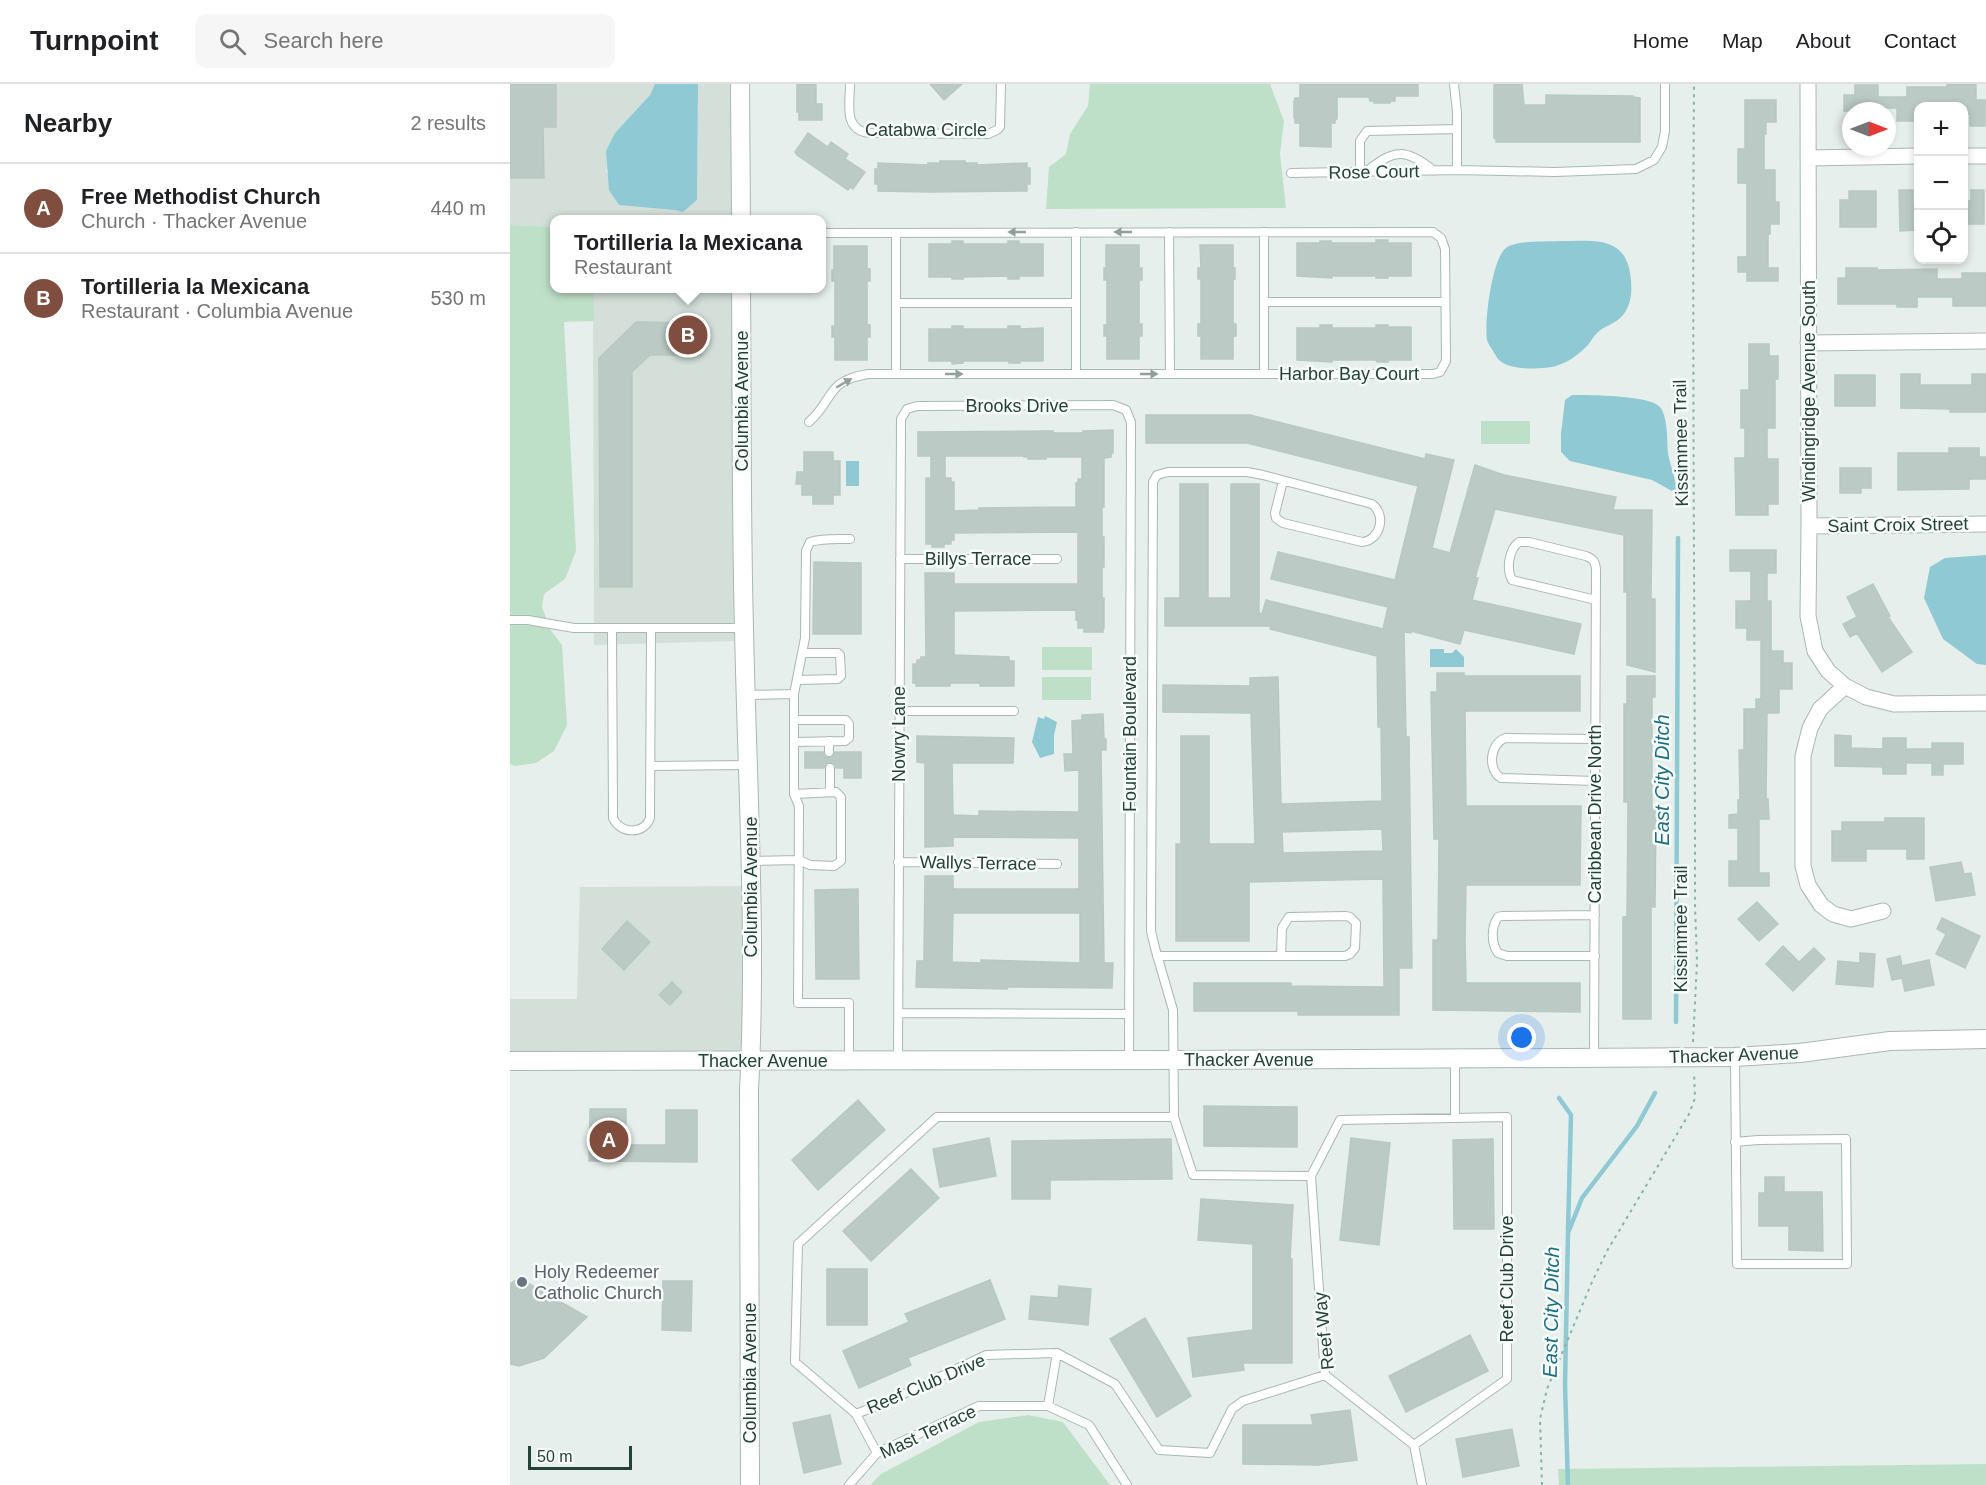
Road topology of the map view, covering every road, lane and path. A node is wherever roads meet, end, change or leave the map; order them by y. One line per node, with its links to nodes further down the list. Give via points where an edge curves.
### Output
1 (740, 84): 17 (street)
2 (850, 84): 3 (lane, Catabwa Circle, via 851,119 859,131 988,134 1000,127)
3 (1001, 84)
4 (1454, 84): 8 (lane)
5 (1665, 84): 13 (lane, Rose Court, via 1662,147 1654,160 1643,167 1555,172)
6 (1694, 84): 79 (path, Kissimmee Trail)
7 (1808, 84): 12 (street, Windingridge Avenue South)
8 (1457, 129): 13 (lane); 14 (lane, via 1367,131 1360,141)
9 (1914, 156): 12 (street)
10 (1968, 156): 11 (street)
11 (1986, 156)
12 (1808, 158): 29 (street, Windingridge Avenue South)
13 (1457, 170): 15 (lane, Rose Court)
14 (1363, 171): 15 (lane, Rose Court); 15 (lane, via 1385,156 1395,155 1416,157); 16 (lane, Rose Court)
15 (1434, 171)
16 (1291, 173)
17 (741, 215)
18 (1076, 232): 19 (lane, Harbor Bay Court, one-way to 18); 22 (lane, Harbor Bay Court, one-way to 22); 27 (lane)
19 (1169, 232): 20 (lane, Harbor Bay Court); 32 (lane)
20 (1264, 232): 24 (lane); 25 (lane, Harbor Bay Court, via 1433,232 1441,238 1445,249)
21 (826, 233): 22 (lane, Harbor Bay Court)
22 (896, 233): 26 (lane)
23 (741, 293): 47 (street, Columbia Avenue)
24 (1264, 302): 25 (lane); 33 (lane)
25 (1445, 302): 33 (lane, Harbor Bay Court, via 1446,361 1436,374)
26 (896, 303): 27 (lane); 30 (lane)
27 (1076, 303): 31 (lane)
28 (1986, 340): 29 (street)
29 (1808, 344): 39 (street, Windingridge Avenue South)
30 (896, 374): 31 (lane, Harbor Bay Court, one-way to 31); 36 (lane, Harbor Bay Court, one-way to 30, via 843,381 868,374)
31 (1076, 374): 32 (lane, Harbor Bay Court, one-way to 32)
32 (1170, 374): 33 (lane, Harbor Bay Court)
33 (1264, 374)
34 (907, 409): 35 (lane, Brooks Drive, via 1113,405); 41 (lane, Nowry Lane, via 899,425)
35 (1126, 410): 77 (lane, Fountain Boulevard, via 1131,422)
36 (809, 422)
37 (1283, 481): 37 (lane, via 1372,504 1380,515 1375,537 1362,542 1283,523 1275,513); 73 (lane, via 1247,472 1168,472 1157,475 1153,482 1151,931)
38 (1986, 524): 39 (street, Saint Croix Street)
39 (1809, 526): 50 (street, Windingridge Avenue South, via 1808,616 1815,651)
40 (850, 539): 48 (lane, via 825,538 807,546)
41 (900, 559): 42 (lane, Billys Terrace); 54 (lane, Nowry Lane)
42 (1057, 559)
43 (1596, 600): 43 (lane, Caribbean Drive North, via 1596,571 1590,558 1524,541 1513,548 1508,567 1509,576 1516,582); 57 (lane, Caribbean Drive North)
44 (510, 620): 45 (lane)
45 (612, 628): 46 (lane); 62 (lane, via 616,826 642,829 648,825)
46 (651, 628): 47 (lane); 62 (lane)
47 (744, 628): 52 (street, Columbia Avenue)
48 (803, 653): 49 (lane); 49 (lane, via 838,653 841,676)
49 (796, 680): 51 (lane)
50 (1845, 686): 53 (street, via 1866,697 1894,704); 71 (street, via 1820,709 1803,756 1803,866 1808,885 1833,914 1851,919)
51 (795, 694): 52 (lane); 56 (lane)
52 (746, 695): 61 (street, Columbia Avenue)
53 (1986, 703)
54 (898, 711): 55 (lane); 69 (lane, Nowry Lane)
55 (1014, 711)
56 (795, 720): 58 (lane, via 846,720 849,738); 59 (lane)
57 (1595, 739): 64 (lane, Caribbean Drive North); 64 (lane, via 1506,738 1493,749 1493,768 1501,778)
58 (829, 741): 59 (lane); 60 (lane)
59 (795, 742): 66 (lane)
60 (830, 752)
61 (748, 765): 62 (lane); 68 (street, Columbia Avenue)
62 (651, 766)
63 (830, 768): 65 (lane)
64 (1595, 781): 72 (lane, Caribbean Drive North)
65 (830, 792): 66 (lane); 67 (lane, via 841,797 841,861 834,866 810,865)
66 (795, 794): 67 (lane, via 799,806)
67 (799, 860): 68 (lane); 88 (lane, via 798,1003 849,1003)
68 (751, 861): 87 (street, Columbia Avenue)
69 (898, 862): 70 (lane, Wallys Terrace); 76 (lane, Nowry Lane)
70 (1057, 864)
71 (1882, 911)
72 (1595, 915): 75 (lane, Caribbean Drive North); 75 (lane, via 1502,916 1493,925 1493,945 1506,956)
73 (1157, 956): 74 (lane); 85 (lane, via 1173,1010)
74 (1281, 956): 74 (lane, via 1350,954 1356,944 1356,924 1346,916 1289,917 1282,928)
75 (1595, 956): 81 (lane, Caribbean Drive North)
76 (898, 1013): 77 (lane); 83 (lane, Nowry Lane)
77 (1129, 1014): 84 (lane, Fountain Boulevard)
78 (1986, 1039): 80 (street, Thacker Avenue, via 1890,1041)
79 (1694, 1057): 80 (street, Thacker Avenue); 81 (street, Thacker Avenue); 103 (path, Kissimmee Trail, via 1695,1098 1689,1114 1592,1282 1547,1389 1540,1419)
80 (1735, 1057): 91 (lane)
81 (1594, 1058): 82 (street, Thacker Avenue)
82 (1455, 1059): 85 (street, Thacker Avenue); 90 (lane)
83 (898, 1060): 84 (street, Thacker Avenue); 88 (street, Thacker Avenue)
84 (1129, 1060): 85 (street, Thacker Avenue)
85 (1174, 1060): 89 (lane)
86 (510, 1061): 87 (street, Thacker Avenue)
87 (750, 1061): 88 (street, Thacker Avenue); 99 (street, Columbia Avenue)
88 (849, 1061)
89 (1173, 1117): 92 (lane, via 1193,1175); 96 (lane, Reef Club Drive, via 937,1117 798,1244 795,1362)
90 (1455, 1117): 92 (lane, Reef Club Drive, via 1340,1120); 97 (lane, Reef Club Drive, via 1507,1117 1507,1379)
91 (1736, 1142): 91 (lane, via 1737,1264 1847,1264 1846,1139)
92 (1311, 1176): 94 (lane, Reef Way)
93 (1057, 1353): 94 (lane, Reef Club Drive, via 1115,1384 1159,1450 1210,1453 1232,1409 1243,1401); 95 (lane); 96 (lane, Reef Club Drive, via 986,1355)
94 (1325, 1375): 97 (lane, Reef Way)
95 (1048, 1406): 98 (lane, Mast Terrace, via 979,1406); 101 (lane, Mast Terrace, via 1089,1425)
96 (856, 1414): 98 (lane)
97 (1414, 1445): 102 (lane)
98 (877, 1453): 100 (lane, Mast Terrace)
99 (750, 1485)
100 (849, 1485)
101 (1126, 1485)
102 (1422, 1485)
103 (1542, 1485)

